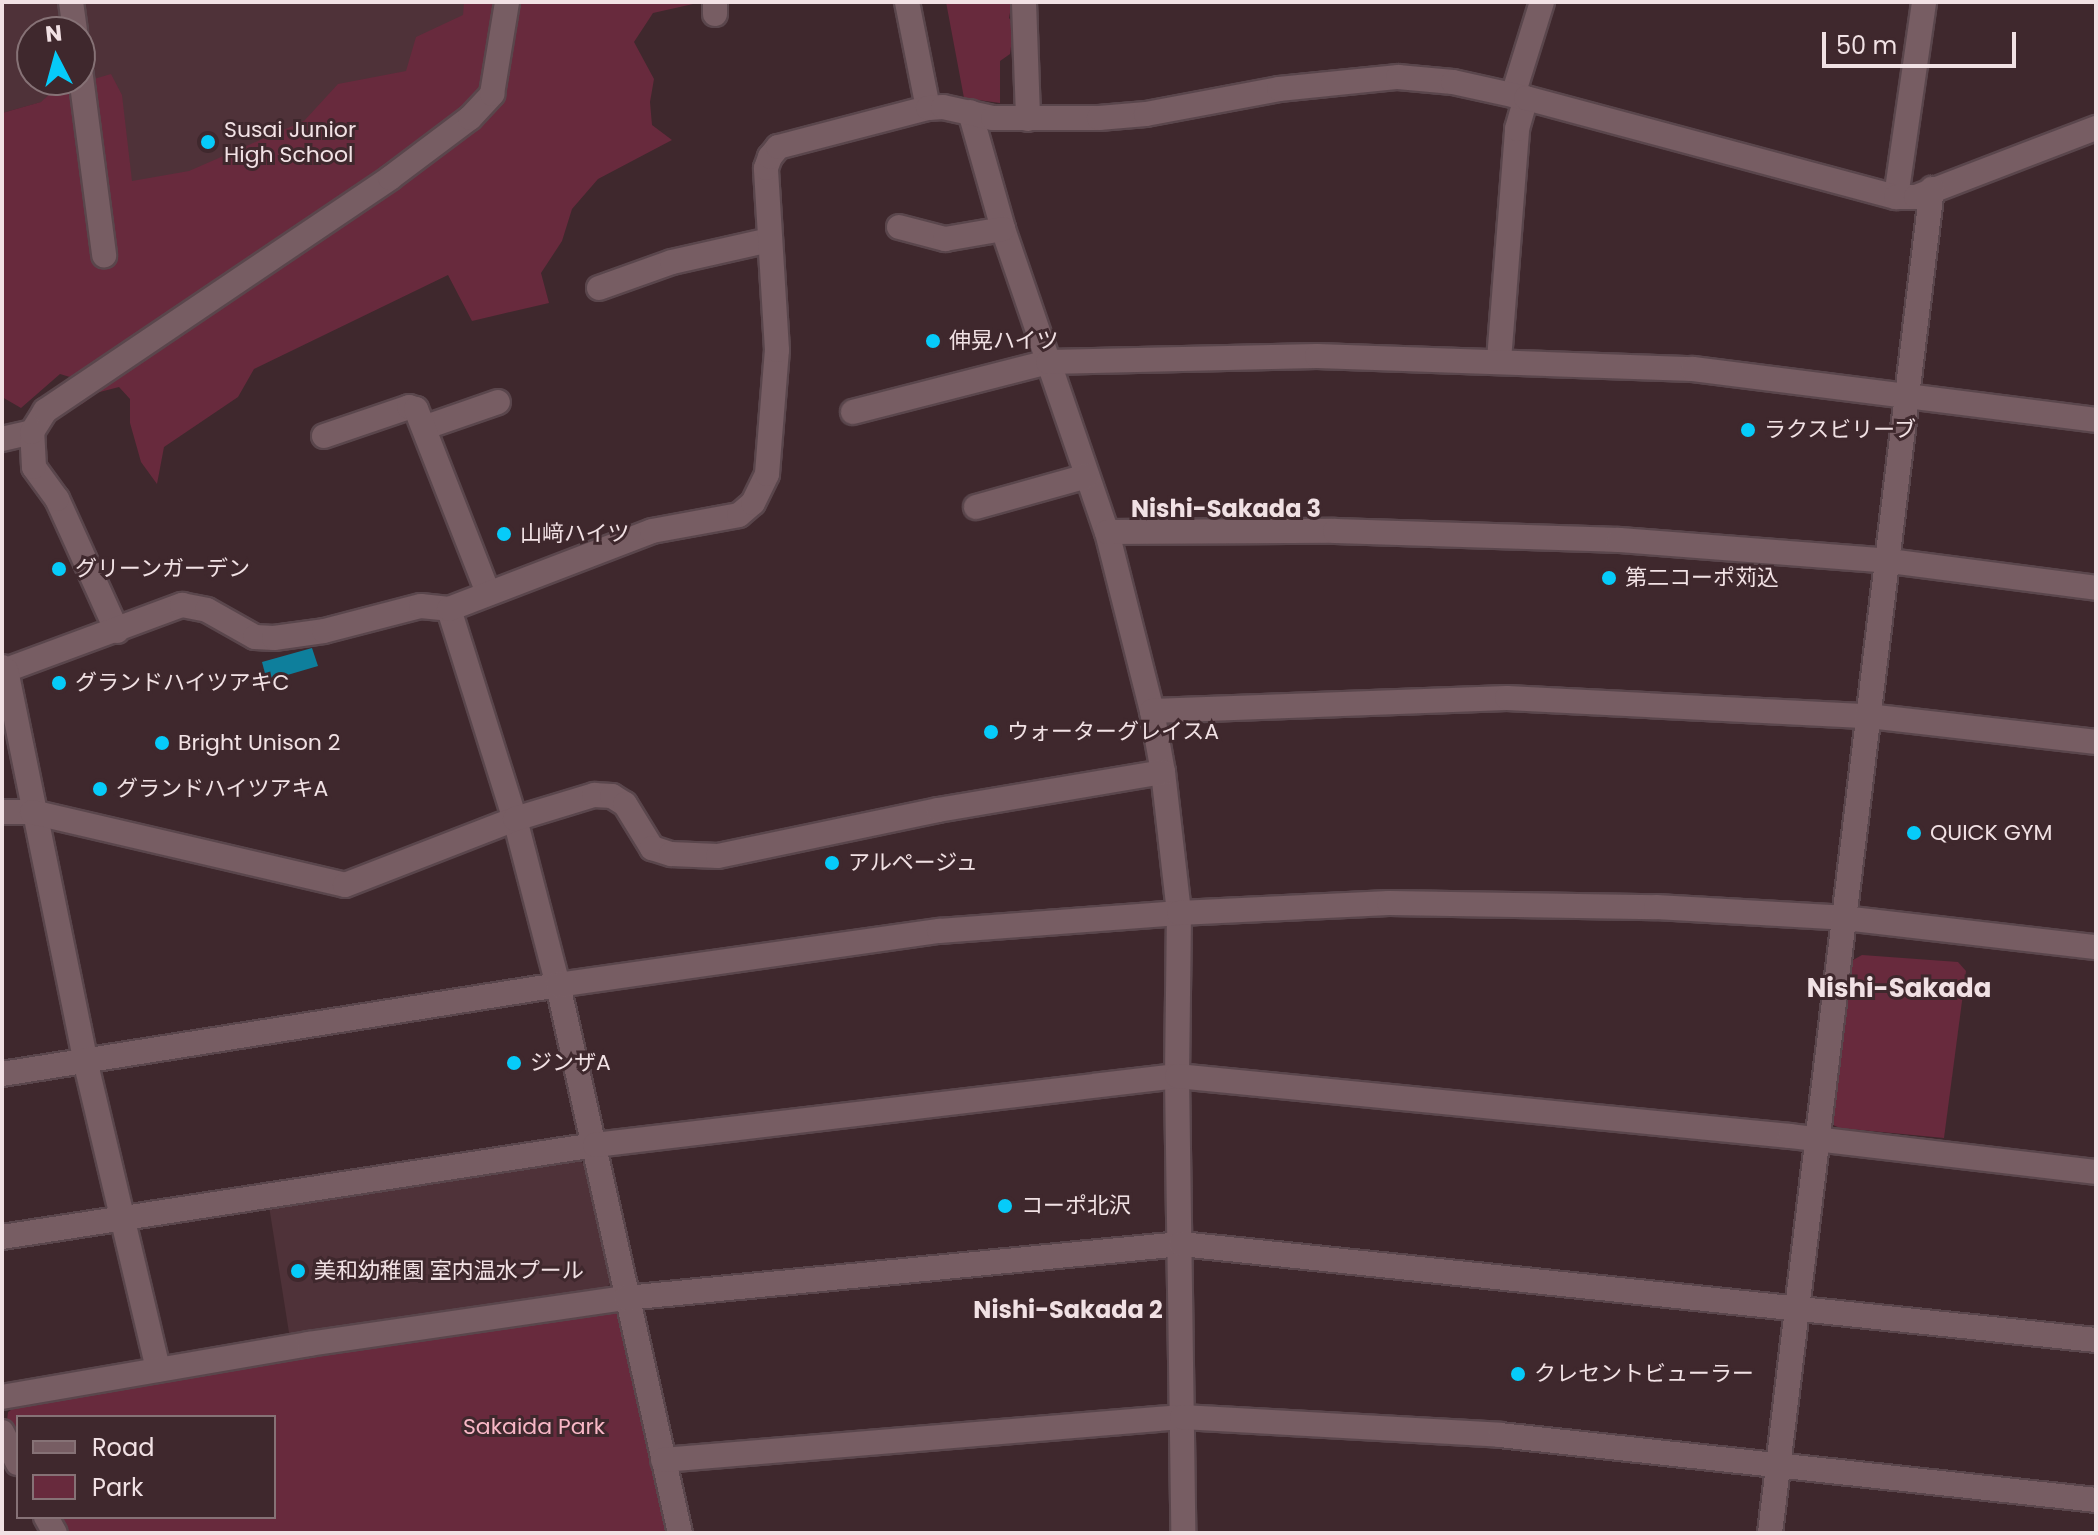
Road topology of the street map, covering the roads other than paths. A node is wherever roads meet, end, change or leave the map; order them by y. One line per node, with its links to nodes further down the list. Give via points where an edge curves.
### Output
1 (507, 2): 26 (street, via 492,94 470,118 45,411)
2 (907, 2): 8 (street)
3 (1024, 2): 10 (street)
4 (1542, 2): 7 (street)
5 (1924, 2): 13 (street)
6 (83, 96): 17 (street)
7 (1519, 96): 10 (street, via 1398,77 1279,89 1146,114); 13 (street); 19 (street)
8 (928, 108): 9 (street); 16 (street, via 778,147 766,168)
9 (970, 112): 10 (street); 15 (street)
10 (1028, 119)
11 (2096, 128): 12 (street)
12 (1932, 189): 13 (street, via 1916,197); 21 (street)
13 (1896, 197)
14 (899, 227): 15 (street, via 945,239)
15 (1003, 229): 20 (street)
16 (770, 240): 18 (street, via 672,262); 34 (street, via 777,350 767,474 753,503 739,515 652,531)
17 (104, 255)
18 (599, 288)
19 (1499, 360): 20 (street, via 1317,356); 21 (street, via 1693,369)
20 (1048, 362): 23 (street); 29 (street)
21 (1909, 399): 24 (street); 32 (street)
22 (498, 402): 25 (street)
23 (853, 412)
24 (2096, 420)
25 (426, 427): 27 (street, via 416,409 409,407); 34 (street)
26 (32, 432): 28 (street); 36 (street, via 34,467 57,499)
27 (324, 436)
28 (2, 439)
29 (1087, 476): 30 (street); 31 (street)
30 (976, 507)
31 (1107, 532): 32 (street, via 1335,531 1603,539); 38 (street)
32 (1889, 561): 33 (street); 39 (street)
33 (2096, 588)
34 (488, 593): 35 (street)
35 (449, 609): 36 (street, via 421,606 274,638 255,637 207,610 182,605); 44 (street)
36 (117, 631): 37 (street)
37 (4, 669): 43 (street)
38 (1152, 711): 39 (street, via 1507,698); 41 (street)
39 (1868, 716): 40 (street); 46 (street)
40 (2096, 742)
41 (1163, 772): 44 (street, via 938,810 718,856 652,848 625,804 612,796 594,795); 45 (street)
42 (2, 812): 43 (street)
43 (32, 812): 44 (street, via 345,885); 49 (street)
44 (515, 819): 48 (street)
45 (1179, 913): 46 (street, via 1525,903); 48 (street, via 939,931); 51 (street)
46 (1844, 918): 47 (street); 52 (street)
47 (2096, 947)
48 (558, 985): 49 (street); 53 (street)
49 (85, 1060): 50 (street); 55 (street)
50 (2, 1074)
51 (1177, 1076): 52 (street); 53 (street); 57 (street)
52 (1818, 1139): 54 (street); 59 (street)
53 (595, 1145): 55 (street); 58 (street)
54 (2096, 1172)
55 (121, 1219): 56 (street); 61 (street)
56 (2, 1237)
57 (1181, 1244): 58 (street); 59 (street); 63 (street)
58 (626, 1298): 61 (street); 66 (street)
59 (1795, 1310): 60 (street); 67 (street)
60 (2096, 1340)
61 (158, 1369): 62 (street)
62 (2, 1397)
63 (1182, 1417): 66 (street); 67 (street, via 1500,1435); 70 (street)
64 (2, 1432): 65 (street)
65 (16, 1459)
66 (663, 1460): 69 (street)
67 (1780, 1463): 68 (street); 71 (street)
68 (2096, 1500)
69 (680, 1533)
70 (1183, 1533)
71 (1770, 1533)

